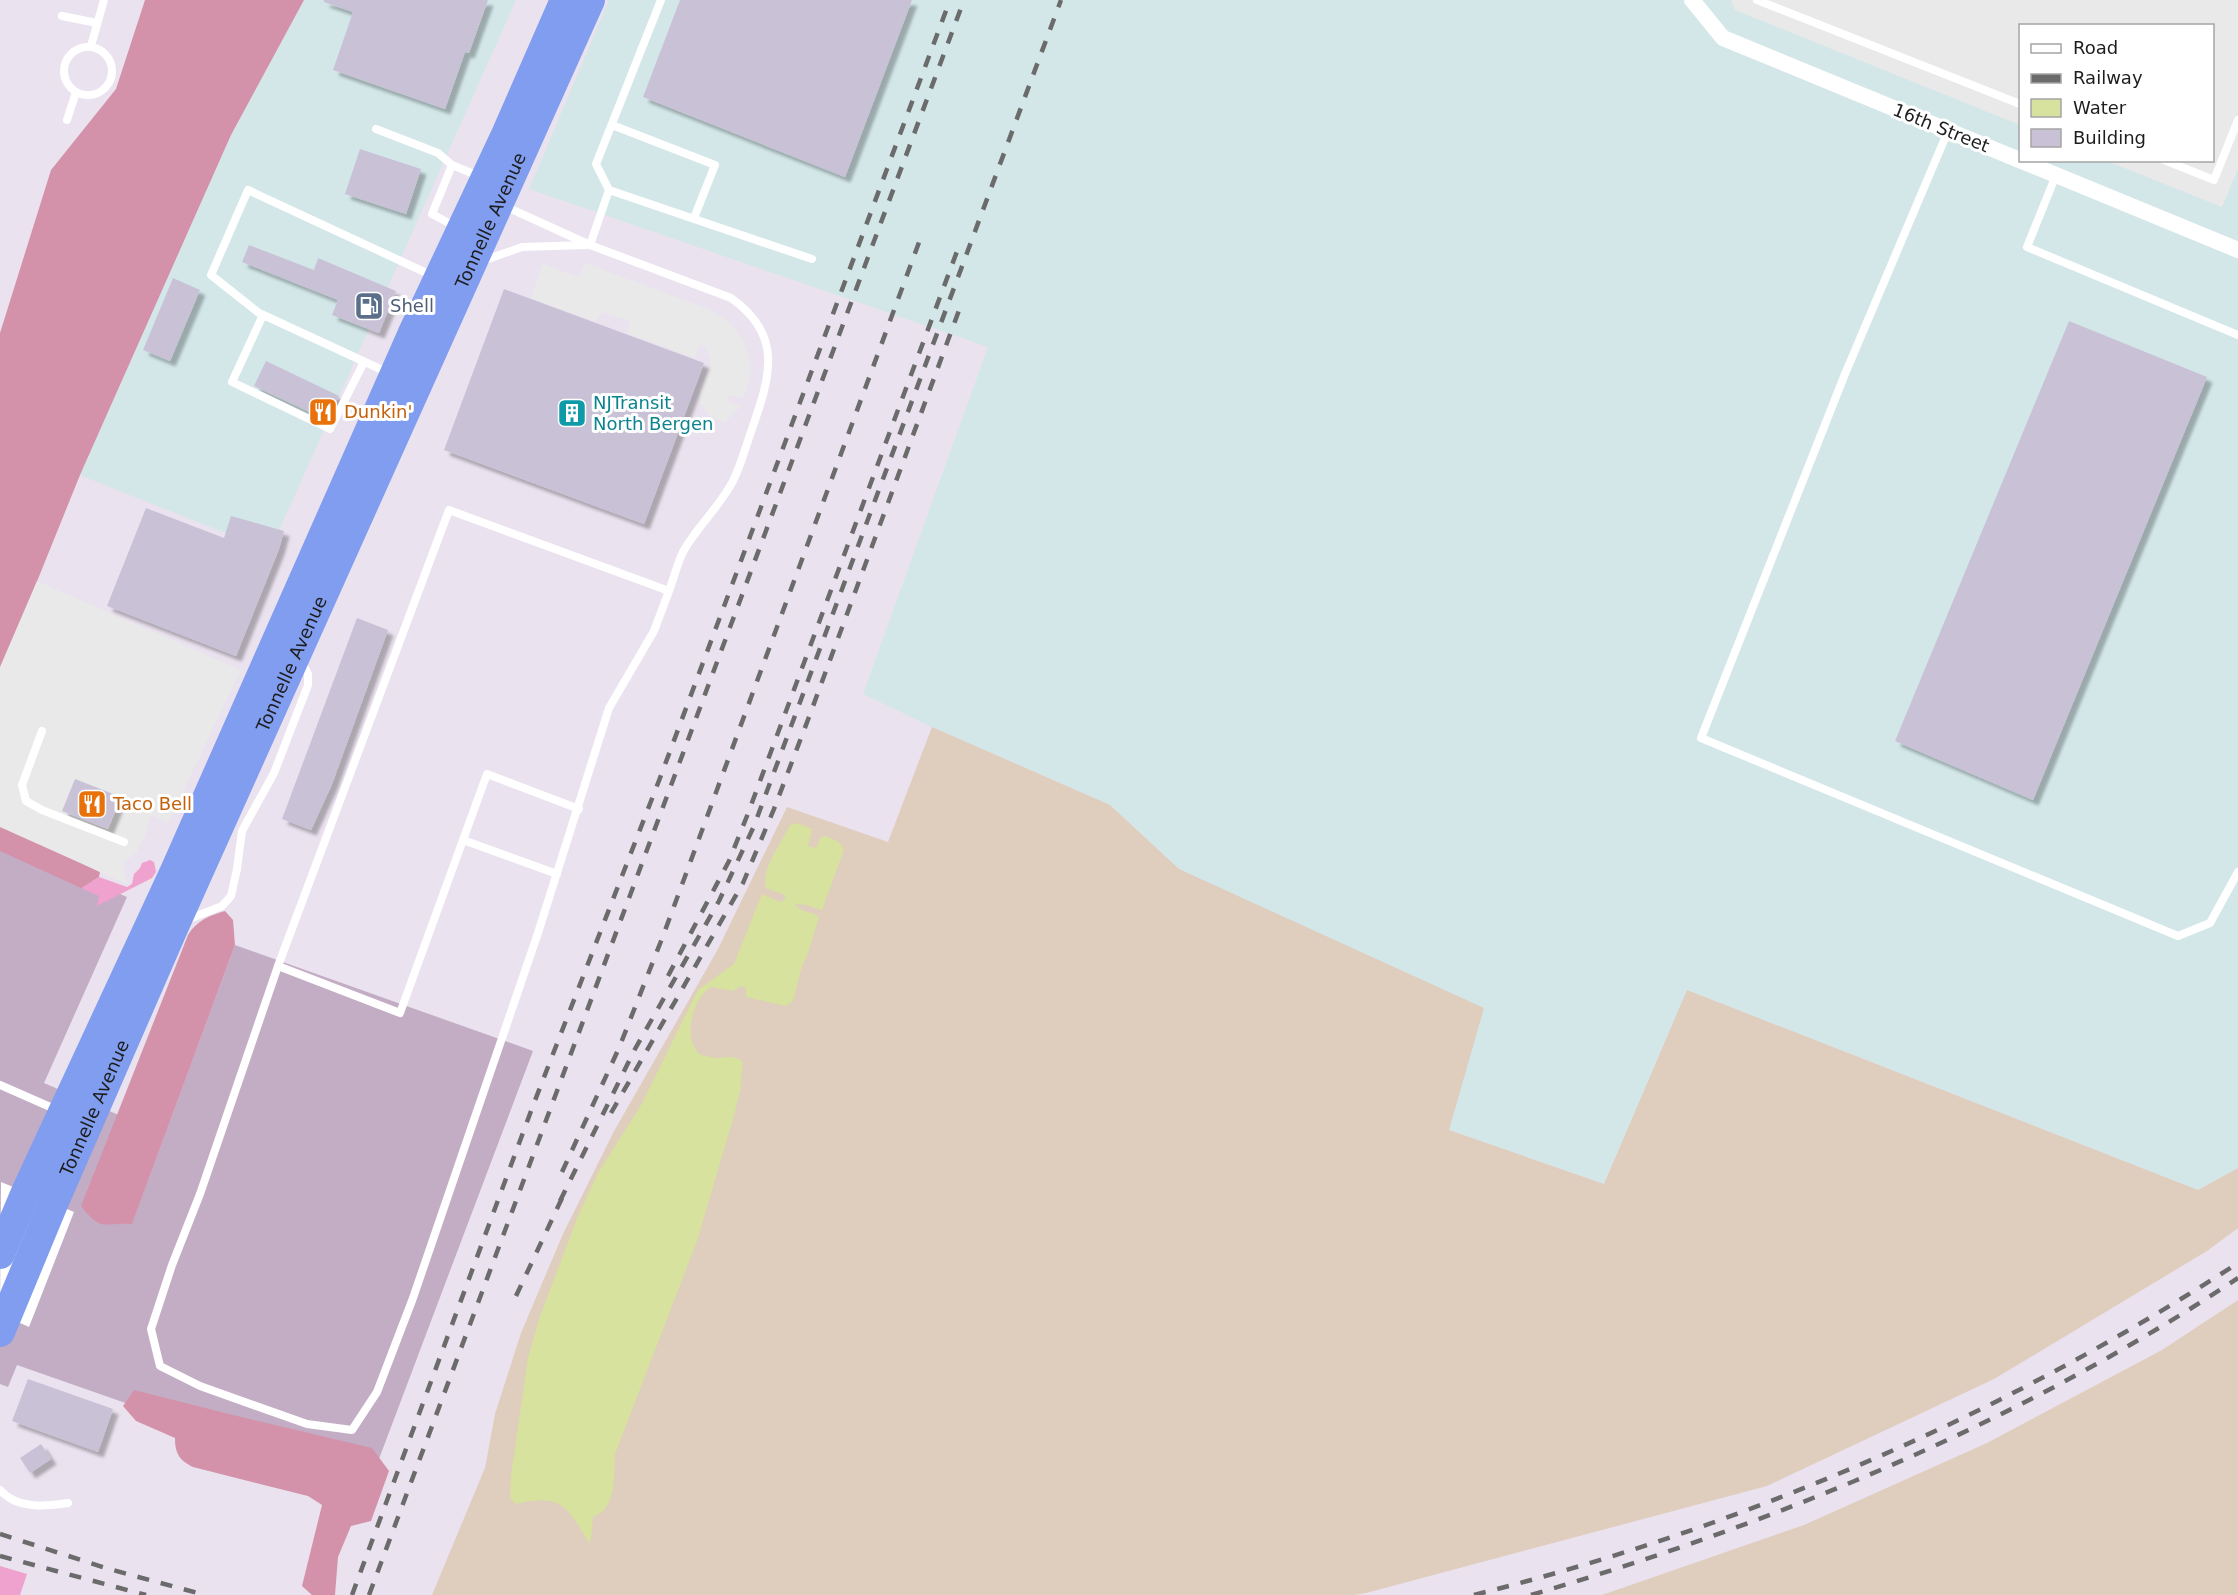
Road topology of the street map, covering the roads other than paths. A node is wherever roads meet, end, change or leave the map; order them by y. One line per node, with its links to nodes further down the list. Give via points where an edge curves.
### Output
1 (104, 0): 8 (lane)
2 (565, 0): 23 (highway, Tonnelle Avenue)
3 (590, 0): 23 (highway, Tonnelle Avenue)
4 (660, 0): 14 (lane)
5 (1692, 0): 16 (street, 16th Street, via 1723,38)
6 (1757, 0): 11 (lane)
7 (62, 16): 8 (lane)
8 (97, 23): 9 (lane)
9 (91, 46): 10 (lane, via 75,50 64,63 65,80); 10 (lane, via 110,59 110,82 99,93)
10 (76, 92): 12 (lane)
11 (2019, 104)
12 (67, 120)
13 (2238, 120): 19 (lane, via 2214,180)
14 (612, 125): 22 (lane, via 596,164); 24 (lane, via 715,165)
15 (376, 129): 20 (lane, via 438,153)
16 (1948, 131): 17 (street, 16th Street); 41 (lane, via 1845,374 1701,738 2178,936 2210,923)
17 (2019, 160)
18 (2024, 162): 21 (street, 16th Street)
19 (2169, 162)
20 (452, 165): 23 (lane); 25 (lane, via 432,214)
21 (2056, 175): 27 (street, 16th Street); 32 (lane, via 2027,247)
22 (609, 190): 24 (lane); 26 (lane)
23 (487, 192): 25 (highway, Tonnelle Avenue); 26 (lane); 29 (highway, Tonnelle Avenue)
24 (694, 218): 28 (lane)
25 (461, 230): 30 (highway, Tonnelle Avenue)
26 (590, 245): 29 (lane, via 522,247); 35 (lane, via 731,298 758,325 768,353 765,393 733,481 683,552)
27 (2238, 250)
28 (812, 259)
29 (471, 266): 36 (highway, Tonnelle Avenue)
30 (439, 278): 31 (lane, via 248,190 211,275); 34 (highway, Tonnelle Avenue)
31 (262, 315): 33 (lane); 33 (lane, via 232,382 330,429)
32 (2238, 335)
33 (364, 362): 34 (lane)
34 (394, 376): 46 (highway, Tonnelle Avenue, via 175,871)
35 (669, 591): 38 (lane, via 654,631 609,708); 44 (lane, via 449,510)
36 (297, 654): 43 (highway, Tonnelle Avenue); 43 (lane, via 308,674 308,685 274,773 242,831 231,896 222,906)
37 (42, 731): 40 (lane, via 22,785 26,801)
38 (579, 809): 39 (lane, via 487,774); 42 (lane)
39 (464, 840): 42 (lane); 44 (lane, via 400,1012)
40 (124, 842)
41 (2238, 872)
42 (557, 874): 44 (lane, via 409,1309 377,1392 352,1430 307,1424 200,1386 160,1366 151,1329)
43 (175, 924): 47 (highway, Tonnelle Avenue)
44 (278, 966)
45 (0, 1085): 46 (lane)
46 (63, 1113): 47 (highway, Tonnelle Avenue)
47 (40, 1198): 48 (highway, Tonnelle Avenue); 49 (highway, Tonnelle Avenue)
48 (0, 1254)
49 (3, 1325)
50 (0, 1490): 51 (lane, via 6,1497 25,1504)
51 (68, 1503)

